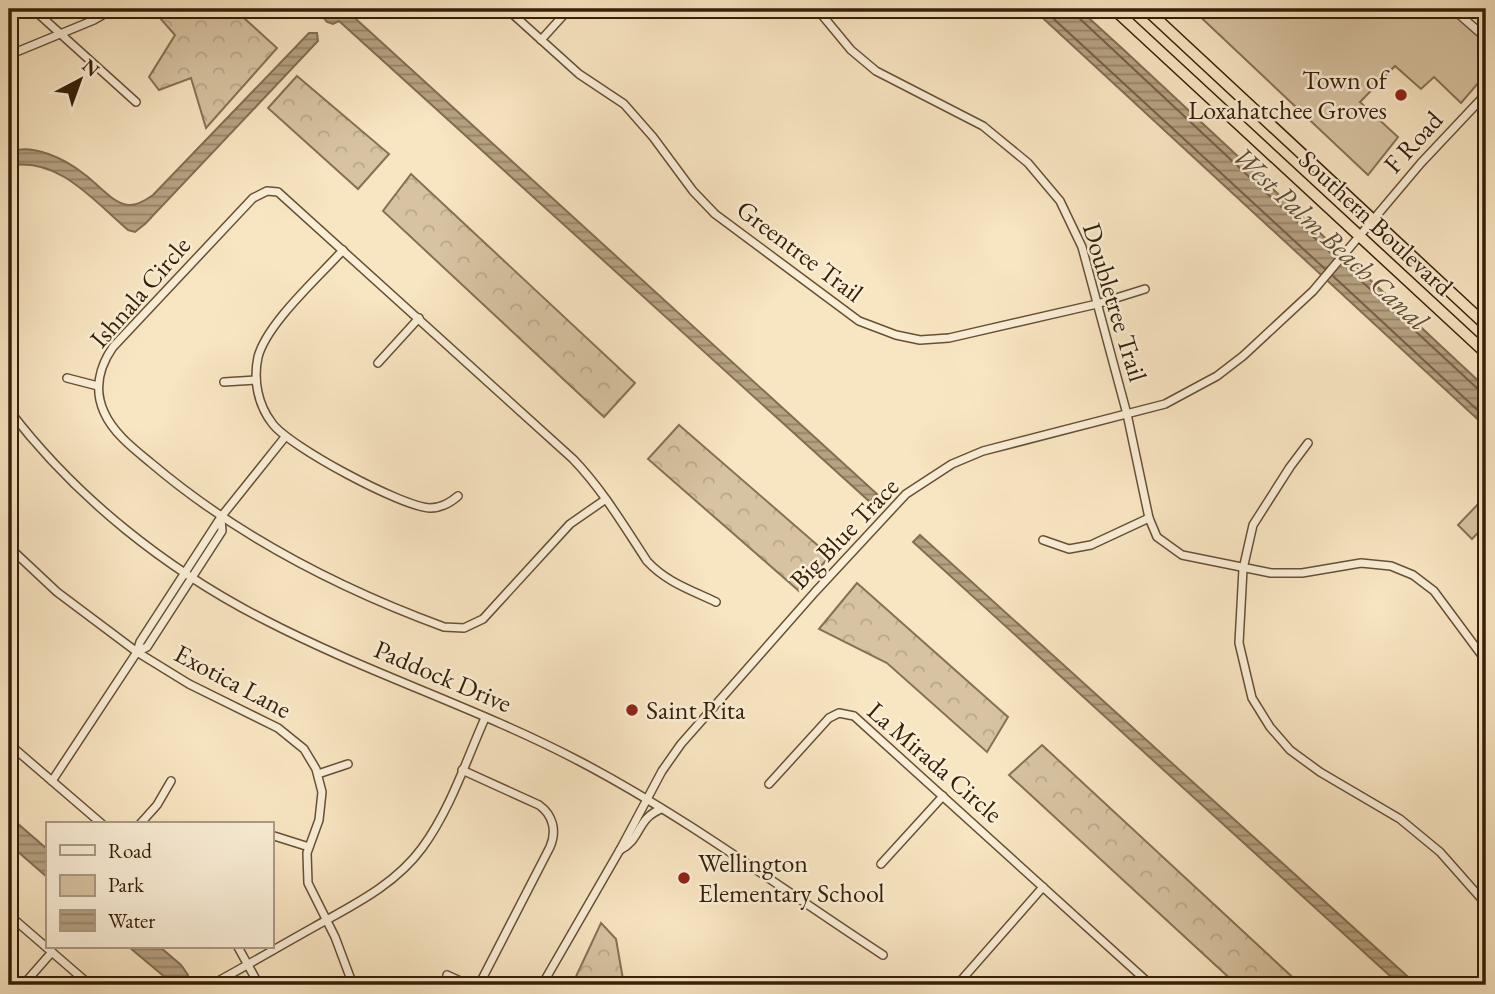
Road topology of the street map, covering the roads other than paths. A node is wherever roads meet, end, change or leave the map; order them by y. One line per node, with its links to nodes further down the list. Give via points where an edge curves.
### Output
1 (33, 9): 9 (street)
2 (113, 9): 9 (street)
3 (507, 9): 11 (street, Greentree Trail)
4 (569, 9): 11 (street)
5 (817, 9): 19 (street, Doubletree Trail, via 850,50 876,71 983,126 1028,163 1059,201 1082,247)
6 (1114, 9): 16 (highway, Southern Boulevard)
7 (1146, 9): 15 (highway, Southern Boulevard)
8 (1453, 9): 10 (street)
9 (61, 34): 12 (street); 14 (street)
10 (1486, 38)
11 (541, 40): 19 (street, Greentree Trail, via 579,74 624,104 715,214 859,321 896,335 937,339)
12 (9, 55)
13 (1486, 94): 15 (street, F Road)
14 (136, 102)
15 (1373, 219): 16 (street, Big Blue Trace); 21 (highway, Southern Boulevard)
16 (1360, 237): 22 (highway, Southern Boulevard); 29 (street, Big Blue Trace, via 1313,291 1217,376 1165,404)
17 (344, 250): 20 (street, Ishnala Circle); 25 (street, via 267,337 258,357); 27 (street, Ishnala Circle, via 282,194 257,194 113,347 102,365)
18 (1145, 289): 19 (street, Greentree Trail)
19 (1097, 304): 29 (street, Doubletree Trail)
20 (419, 318): 23 (street); 33 (street, Ishnala Circle, via 573,459)
21 (1486, 324)
22 (1486, 353)
23 (378, 363)
24 (67, 378): 27 (street)
25 (256, 380): 26 (street); 30 (street, via 265,413)
26 (224, 382)
27 (99, 386): 34 (street, Ishnala Circle, via 105,415 117,431)
28 (9, 410): 39 (street, Paddock Drive, via 99,507)
29 (1126, 414): 35 (street, Doubletree Trail); 52 (street, Big Blue Trace, via 983,451 952,464 906,494 681,744)
30 (285, 437): 32 (street, via 351,476 418,505 437,507); 34 (street)
31 (1308, 443): 38 (street, via 1253,526)
32 (458, 496)
33 (606, 499): 34 (street, Ishnala Circle, via 570,524 483,619 459,628 439,625 306,567); 40 (street, via 655,569 672,582)
34 (221, 517): 39 (street)
35 (1149, 518): 36 (street, via 1091,545 1069,549); 38 (street, via 1157,537 1182,555)
36 (1043, 540)
37 (9, 547): 41 (street, Exotica Lane, via 67,600)
38 (1243, 569): 42 (street, via 1302,573 1361,562 1391,566 1434,591); 61 (street, via 1239,643 1252,698 1270,727 1290,750 1320,772 1400,818 1440,852)
39 (188, 575): 41 (street); 43 (street, Paddock Drive, via 297,636)
40 (716, 601)
41 (137, 652): 47 (street, Exotica Lane, via 288,734 304,749); 48 (street)
42 (1486, 661)
43 (485, 718): 46 (street); 52 (street, Paddock Drive, via 580,761)
44 (9, 744): 48 (street)
45 (348, 764): 47 (street)
46 (462, 770): 63 (street, via 437,825 408,865 378,890); 78 (street, via 539,805 550,816 554,832)
47 (318, 774): 57 (street, Exotica Lane, via 321,809)
48 (52, 781): 54 (street)
49 (171, 781): 55 (street)
50 (769, 784): 51 (street, La Mirada Circle, via 829,718 844,713 858,719)
51 (943, 796): 59 (street); 60 (street, La Mirada Circle)
52 (648, 800): 53 (street, Paddock Drive); 58 (street, Big Blue Trace)
53 (661, 809): 58 (street, via 648,814 628,846); 68 (street, Paddock Drive)
54 (101, 822)
55 (142, 822)
56 (273, 836): 57 (street)
57 (309, 847): 63 (street, Exotica Lane, via 308,883)
58 (620, 850): 79 (street, Big Blue Trace)
59 (881, 864)
60 (1044, 887): 71 (street, La Mirada Circle); 80 (street)
61 (1486, 904)
62 (9, 915): 64 (street)
63 (327, 920): 69 (street); 76 (street, Exotica Lane)
64 (46, 947)
65 (47, 948): 67 (street)
66 (239, 948): 69 (street)
67 (52, 952): 72 (street); 73 (street)
68 (883, 955)
69 (249, 964): 74 (street); 75 (street)
70 (447, 975): 77 (street)
71 (1147, 984)
72 (23, 985)
73 (90, 985)
74 (211, 985)
75 (259, 985)
76 (353, 985)
77 (469, 985)
78 (479, 985)
79 (542, 985)
80 (957, 985)

